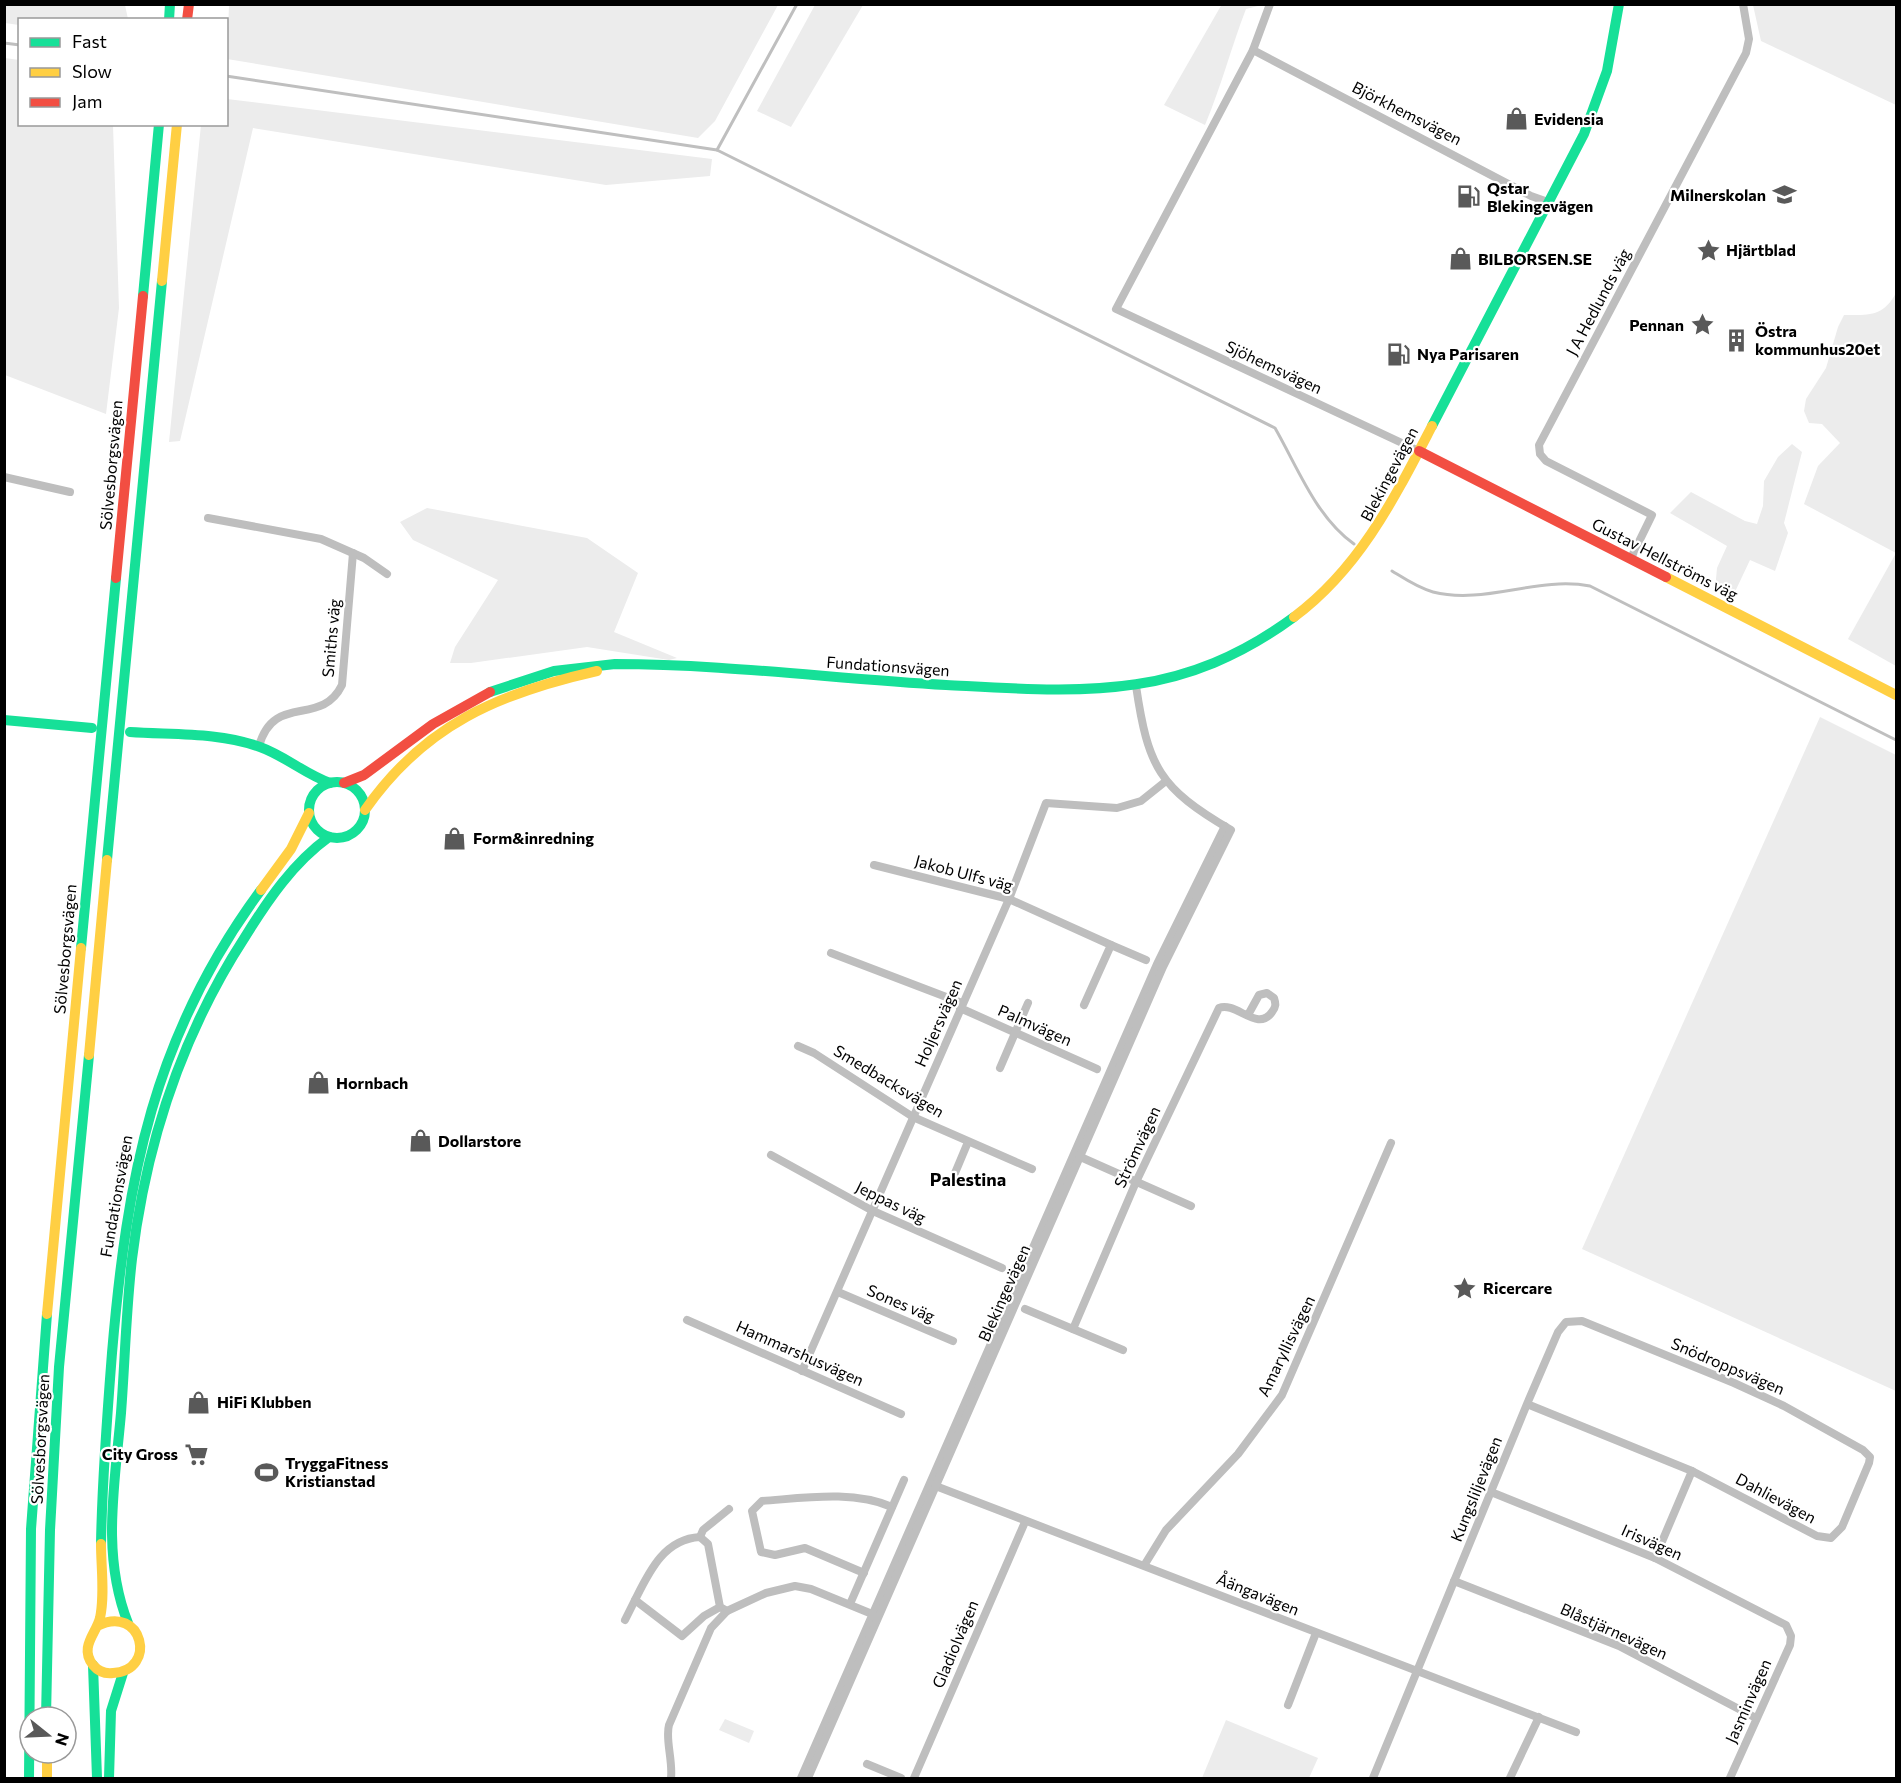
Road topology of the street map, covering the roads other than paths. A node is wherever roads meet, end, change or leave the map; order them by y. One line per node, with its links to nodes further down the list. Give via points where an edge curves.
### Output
1 (1270, 4): 4 (street)
2 (1619, 4): 7 (main road, Blekingevägen, via 1611,58 1598,101)
3 (1743, 4): 13 (street, J A Hedlunds väg, via 1749,39 1746,53 1539,445 1546,461 1652,515)
4 (1253, 50): 7 (street, Björkhemsvägen); 8 (street, Sjöhemsvägen, via 1116,309)
5 (159, 126): 95 (main road, Sölvesborgsvägen, via 42,1364 31,1541)
6 (177, 126): 89 (main road, Sölvesborgsvägen, via 59,1367 49,1542)
7 (1548, 202): 8 (main road, Blekingevägen)
8 (1419, 451): 13 (main road, Gustav Hellströms väg); 16 (main road, Blekingevägen, via 1387,513 1359,555 1307,609 1233,655 1191,672)
9 (4, 477): 10 (street)
10 (70, 492)
11 (208, 518): 12 (street, via 321,539)
12 (353, 553): 14 (street); 21 (street, Smiths väg, via 342,685 326,704 270,722 263,730)
13 (1631, 558): 17 (main road, Gustav Hellströms väg)
14 (387, 574)
15 (639, 665): 16 (main road, Fundationsvägen, via 1048,691); 25 (main road, Fundationsvägen, via 575,667 499,689 468,702 366,774); 27 (main road, Fundationsvägen, via 546,682 489,704 402,762 379,786)
16 (1136, 686): 23 (street, Blekingevägen, via 1143,729)
17 (1896, 695)
18 (4, 720): 19 (main road)
19 (92, 728)
20 (130, 732): 21 (main road, via 236,740)
21 (259, 746): 22 (main road)
22 (290, 763): 24 (main road); 26 (main road, via 310,786)
23 (1166, 781): 31 (street, Holjersvägen, via 1141,801 1118,807 1046,803); 47 (street, Blekingevägen, via 1188,804 1228,828 1157,964)
24 (330, 783): 25 (main road); 26 (main road)
25 (344, 783): 27 (main road, via 358,791)
26 (313, 797): 28 (main road)
27 (365, 810): 29 (main road, via 354,833)
28 (309, 813): 29 (main road, via 314,826); 83 (main road, Fundationsvägen, via 295,845 230,934 193,1000 140,1141 119,1270 102,1490 101,1605)
29 (329, 837): 82 (main road, Fundationsvägen, via 308,852 277,889 221,975 174,1077 150,1155 135,1239 114,1492 114,1583)
30 (874, 865): 31 (street, Jakob Ulfs väg)
31 (1009, 899): 32 (street, Jakob Ulfs väg); 37 (street, Holjersvägen)
32 (1111, 945): 34 (street, Jakob Ulfs väg); 36 (street)
33 (831, 953): 37 (street, Palmvägen)
34 (1146, 960)
35 (1028, 1003): 39 (street)
36 (1084, 1005)
37 (961, 1006): 39 (street, Palmvägen); 43 (street, Holjersvägen)
38 (1248, 1015): 50 (street, Strömvägen, via 1228,1007 1219,1008)
39 (1015, 1033): 41 (street); 42 (street, Palmvägen)
40 (798, 1046): 43 (street, Smedbacksvägen)
41 (1000, 1068)
42 (1097, 1069)
43 (913, 1117): 44 (street, Smedbacksvägen); 52 (street, Holjersvägen)
44 (968, 1142): 48 (street, Smedbacksvägen); 49 (street)
45 (1391, 1143): 74 (street, Amaryllisvägen, via 1282,1395 1238,1454 1166,1530)
46 (771, 1155): 52 (street, Jeppas väg)
47 (1076, 1155): 50 (street); 67 (street, Blekingevägen)
48 (1032, 1169)
49 (955, 1173)
50 (1136, 1182): 51 (street); 58 (street, Strömvägen)
51 (1191, 1206)
52 (873, 1211): 53 (street, Jeppas väg); 54 (street, Holjersvägen)
53 (1002, 1268)
54 (838, 1292): 59 (street, Sones väg); 61 (street, Holjersvägen)
55 (1025, 1309): 58 (street)
56 (687, 1320): 61 (street, Hammarshusvägen)
57 (1566, 1322): 62 (street, Kungsliljevägen); 64 (street, Snödroppsvägen, via 1582,1321 1734,1383 1784,1406)
58 (1073, 1329): 60 (street)
59 (953, 1341)
60 (1123, 1350)
61 (802, 1371): 63 (street, Hammarshusvägen)
62 (1527, 1404): 65 (street, Dahlievägen); 68 (street, Kungsliljevägen)
63 (901, 1414)
64 (1870, 1457): 65 (street, Dahlievägen, via 1842,1527 1831,1538 1817,1536)
65 (1692, 1471): 73 (street)
66 (904, 1480): 69 (street)
67 (933, 1485): 71 (street, Åängavägen); 80 (street, Blekingevägen)
68 (1491, 1492): 73 (street, Irisvägen); 76 (street, Kungsliljevägen)
69 (892, 1507): 75 (street); 75 (street, via 881,1502 825,1497 762,1501 752,1511 763,1553 775,1555 805,1548)
70 (729, 1509): 72 (street)
71 (1025, 1522): 74 (street, Åängavägen); 102 (street, Gladiolvägen)
72 (700, 1537): 77 (street, via 658,1557); 79 (street, via 708,1544)
73 (1654, 1558): 85 (street, Irisvägen, via 1786,1625)
74 (1145, 1564): 84 (street, Åängavägen)
75 (864, 1573): 78 (street)
76 (1455, 1581): 87 (street, Kungsliljevägen); 92 (street, Blåstjärnevägen, via 1619,1646)
77 (635, 1600): 79 (street, via 682,1636 704,1616); 81 (street)
78 (850, 1604): 79 (street, via 795,1586); 80 (street)
79 (723, 1609): 98 (street, via 682,1691 666,1735 671,1746)
80 (875, 1615): 99 (street, Blekingevägen); 100 (street, Blekingevägen)
81 (625, 1620)
82 (128, 1623): 83 (main road, via 112,1620); 88 (main road, via 139,1635 141,1650 135,1665)
83 (97, 1626): 86 (main road, via 87,1644)
84 (1316, 1634): 87 (street, Åängavägen); 90 (street)
85 (1791, 1636): 92 (street, Jasminvägen)
86 (93, 1665): 88 (main road, via 107,1673); 96 (main road)
87 (1418, 1669): 91 (street, Åängavägen); 103 (street, Kungsliljevägen)
88 (123, 1673): 97 (main road, via 109,1712)
89 (46, 1705)
90 (1288, 1705)
91 (1539, 1717): 93 (street, Åängavägen); 104 (street)
92 (1756, 1718): 105 (street, Jasminvägen)
93 (1576, 1732)
94 (867, 1764): 101 (street)
95 (29, 1779)
96 (97, 1779)
97 (109, 1779)
98 (671, 1779)
99 (801, 1779)
100 (808, 1779)
101 (901, 1779)
102 (914, 1779)
103 (1373, 1779)
104 (1510, 1779)
105 (1730, 1779)

